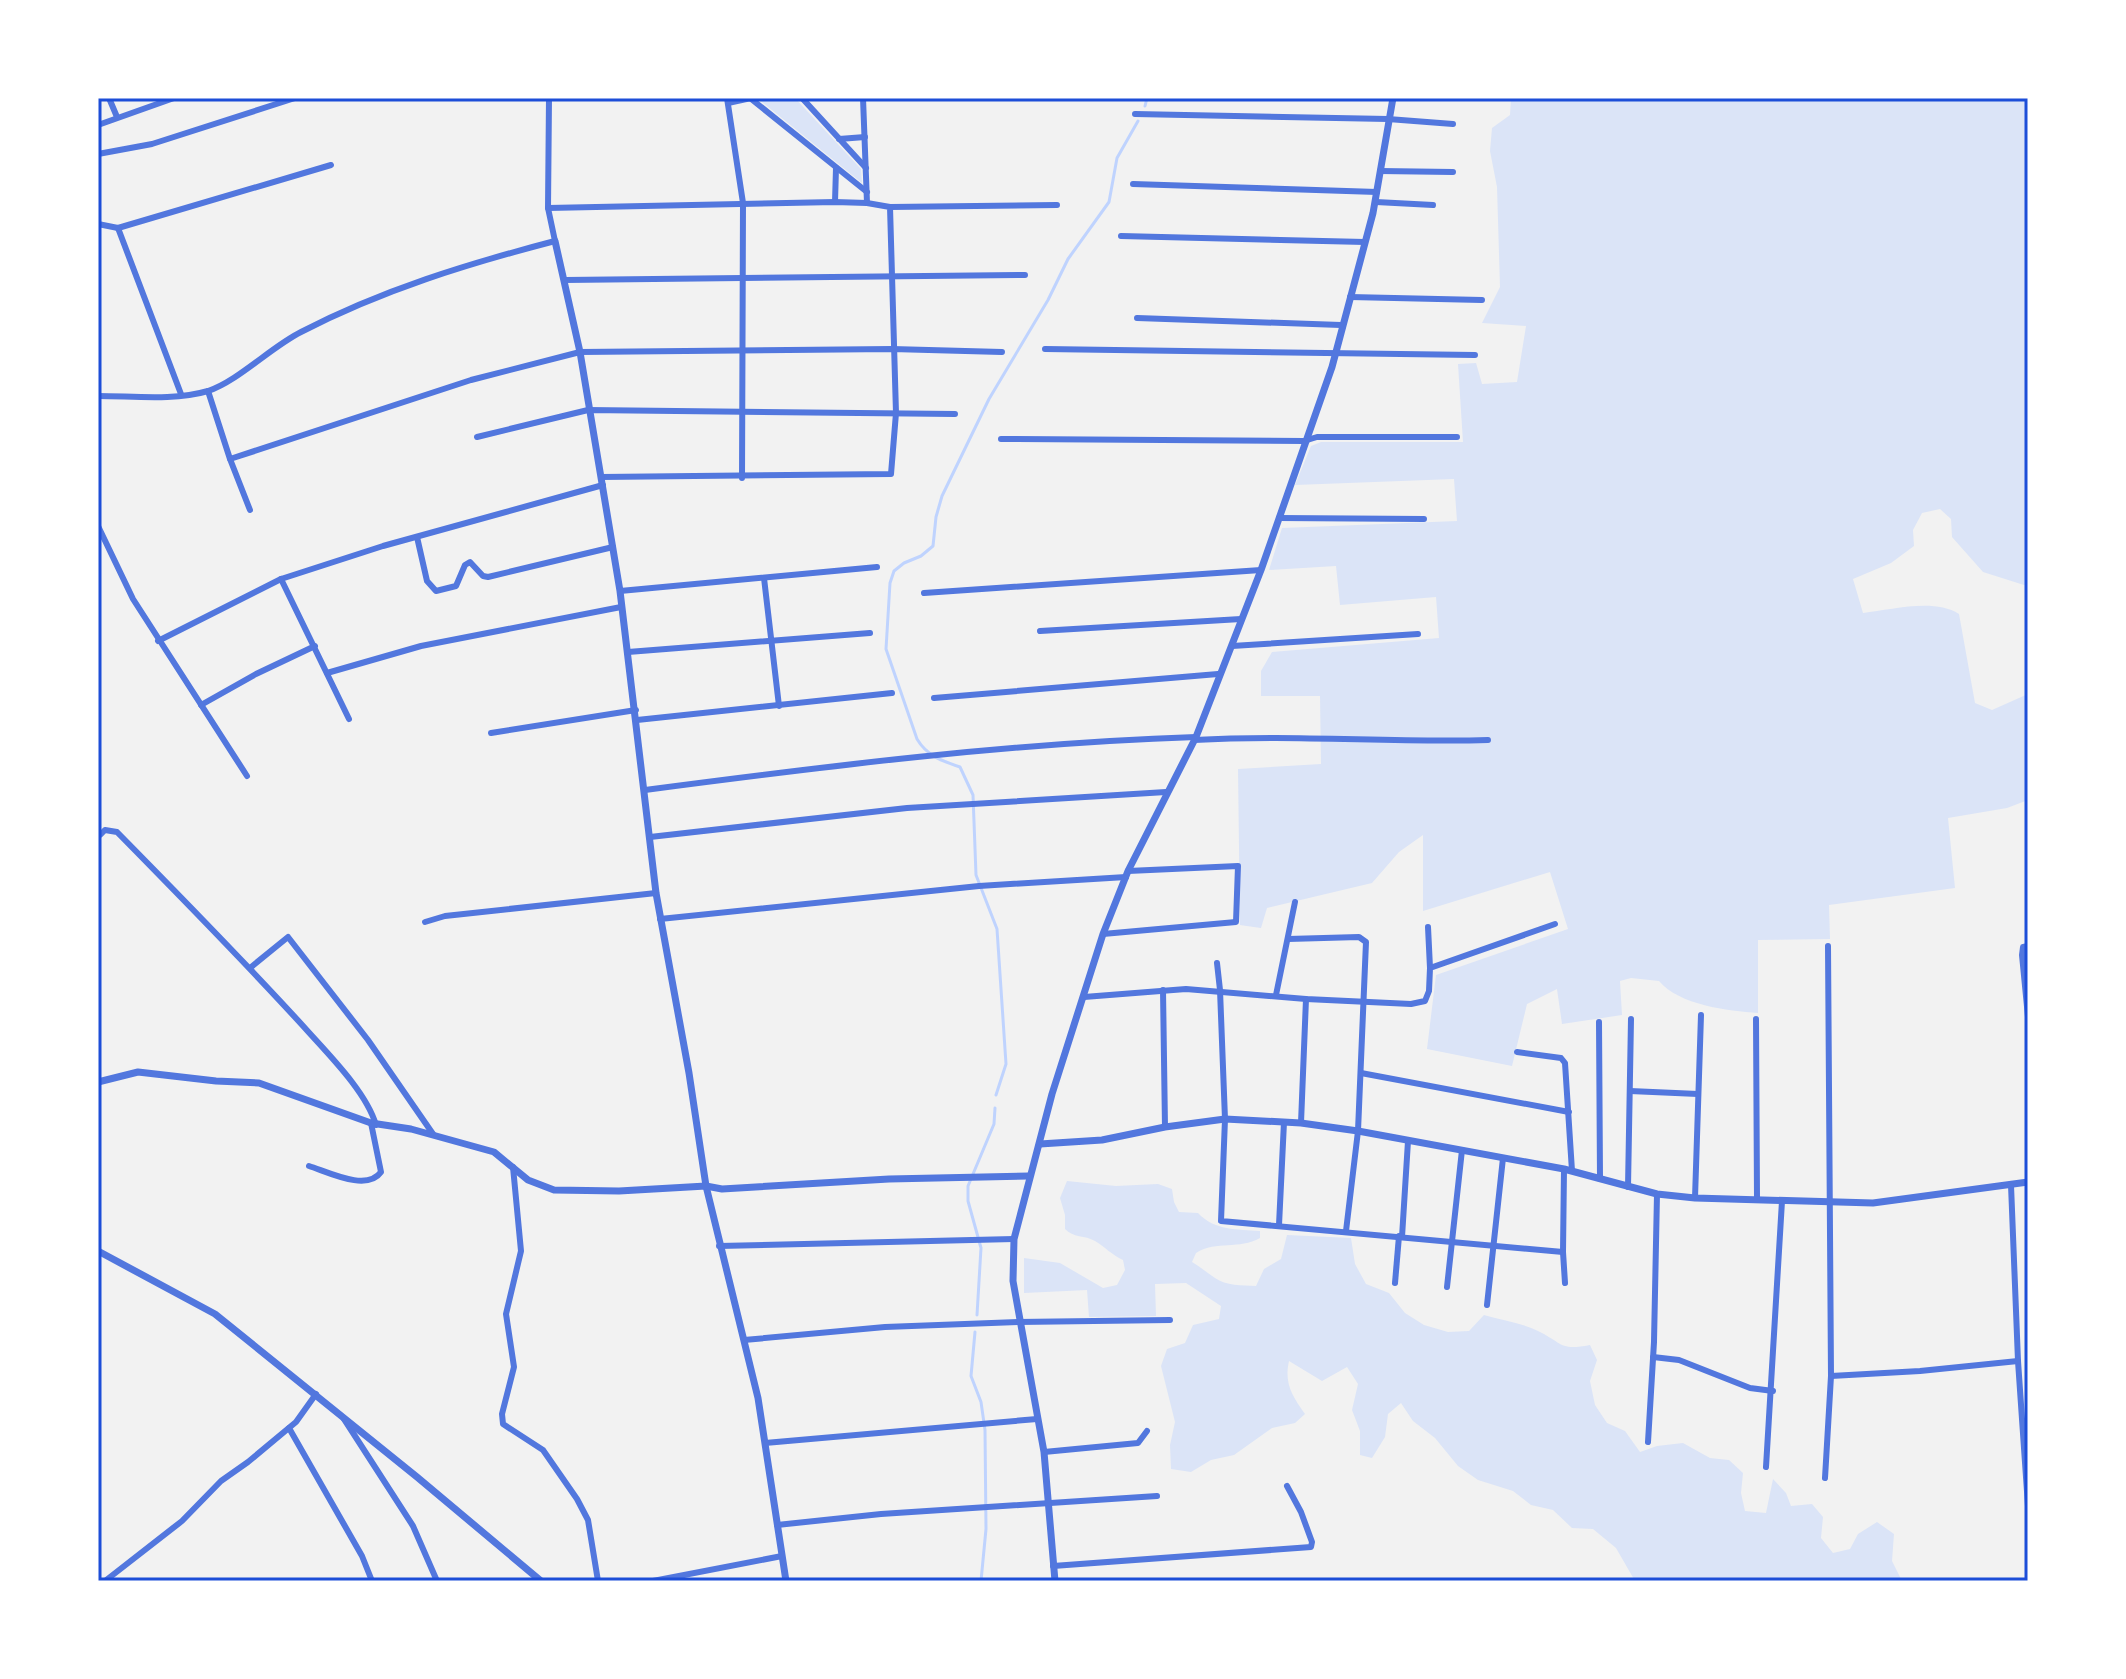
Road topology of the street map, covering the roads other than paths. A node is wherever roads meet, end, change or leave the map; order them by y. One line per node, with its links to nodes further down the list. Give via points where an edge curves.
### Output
1 (109, 98): 11 (street)
2 (174, 98): 11 (street)
3 (295, 98): 17 (street, via 152,144)
4 (549, 98): 33 (street)
5 (751, 98): 9 (street); 19 (street)
6 (802, 98): 16 (street)
7 (863, 98): 15 (street)
8 (1393, 98): 12 (street)
9 (728, 101): 28 (street)
10 (1135, 114): 12 (street)
11 (117, 117): 14 (street)
12 (1388, 119): 13 (street); 21 (street)
13 (1453, 124)
14 (98, 125)
15 (865, 137): 16 (street); 20 (street)
16 (839, 139): 20 (street)
17 (98, 154)
18 (331, 165): 35 (street)
19 (836, 168): 24 (street); 26 (street)
20 (866, 168): 24 (street)
21 (1380, 171): 22 (street); 25 (street)
22 (1453, 172)
23 (1133, 184): 25 (street)
24 (867, 192): 29 (street)
25 (1377, 192): 27 (street)
26 (835, 202): 28 (street); 29 (street)
27 (1376, 202): 31 (street); 38 (street)
28 (743, 203): 33 (street); 40 (street)
29 (867, 203): 32 (street)
30 (1057, 205): 32 (street)
31 (1433, 205)
32 (890, 207): 41 (street)
33 (548, 208): 37 (street)
34 (98, 224): 35 (street)
35 (118, 228): 55 (street)
36 (1121, 236): 38 (street)
37 (555, 241): 42 (street); 54 (street, via 369,299 299,332)
38 (1365, 242): 43 (street)
39 (1025, 275): 41 (street)
40 (742, 276): 41 (street); 42 (street); 47 (street)
41 (893, 278): 48 (street)
42 (565, 280): 50 (street)
43 (1350, 297): 44 (street); 46 (street)
44 (1482, 300)
45 (1137, 318): 46 (street)
46 (1341, 325): 52 (street)
47 (740, 349): 48 (street); 50 (street); 58 (street)
48 (892, 349): 51 (street); 59 (street)
49 (1045, 349): 52 (street)
50 (580, 352): 57 (street); 65 (street, via 471,380)
51 (1002, 352)
52 (1335, 354): 53 (street); 64 (street)
53 (1475, 355)
54 (208, 391): 55 (street); 65 (street)
55 (181, 394): 56 (street)
56 (98, 396)
57 (588, 410): 58 (street); 61 (street); 67 (street)
58 (741, 411): 59 (street); 66 (street)
59 (896, 413): 60 (street); 66 (street, via 891,474)
60 (955, 414)
61 (477, 437)
62 (1457, 437): 64 (street)
63 (1001, 439): 64 (street)
64 (1304, 441): 69 (street)
65 (230, 459): 68 (street)
66 (742, 478): 67 (street)
67 (602, 481): 72 (street); 73 (street)
68 (250, 510)
69 (1279, 518): 70 (street); 75 (street)
70 (1424, 519)
71 (98, 526): 85 (street)
72 (417, 537): 73 (street, via 427,581 436,591 456,586 470,562 488,577); 77 (street)
73 (613, 547): 78 (street)
74 (877, 567): 76 (street)
75 (1261, 570): 79 (street); 81 (street)
76 (764, 578): 78 (street); 86 (street)
77 (281, 579): 85 (street); 87 (street)
78 (620, 591): 80 (street)
79 (924, 593)
80 (621, 607): 89 (street); 90 (street, via 421,646)
81 (1241, 619): 82 (street); 88 (street)
82 (1040, 631)
83 (870, 633): 86 (street)
84 (1418, 634): 88 (street)
85 (158, 641): 94 (street)
86 (773, 642): 89 (street); 95 (street)
87 (315, 646): 90 (street); 94 (street)
88 (1232, 646): 91 (street)
89 (628, 652): 96 (street)
90 (327, 673): 97 (street)
91 (1218, 674): 93 (street); 100 (street)
92 (892, 693): 95 (street)
93 (934, 698)
94 (201, 705): 102 (street)
95 (779, 706): 98 (street)
96 (636, 710): 98 (street); 99 (street)
97 (349, 719)
98 (637, 720): 103 (street)
99 (491, 733)
100 (1195, 738): 101 (street); 103 (street, via 974,750); 104 (street)
101 (1488, 740)
102 (247, 776)
103 (645, 790): 106 (street)
104 (1166, 792): 106 (street, via 907,808); 107 (street)
105 (100, 835): 119 (street, via 105,830 117,832)
106 (650, 837): 108 (street)
107 (1127, 874): 110 (street); 114 (street); 114 (street, via 1238,866 1236,922)
108 (656, 893): 110 (street); 111 (street)
109 (1295, 902): 115 (street)
110 (660, 919): 156 (street)
111 (425, 922)
112 (1555, 924): 120 (street)
113 (1428, 927): 120 (street)
114 (1103, 934): 124 (street)
115 (1288, 939): 123 (street); 126 (street, via 1364,938)
116 (1828, 946): 162 (street)
117 (2028, 946): 128 (street, via 2022,955)
118 (1217, 963): 122 (street)
119 (250, 968): 141 (street, via 346,1076 367,1104); 144 (street, via 288,937)
120 (1430, 968): 126 (street, via 1425,1001)
121 (1163, 990): 122 (street); 124 (street); 142 (street)
122 (1220, 990): 123 (street); 138 (street)
123 (1276, 995): 125 (street)
124 (1084, 997): 146 (street)
125 (1306, 999): 126 (street); 140 (street)
126 (1364, 1001): 133 (street)
127 (1701, 1015): 136 (street)
128 (2028, 1017)
129 (1631, 1019): 135 (street)
130 (1756, 1019): 160 (street)
131 (1599, 1022): 153 (street)
132 (1517, 1052): 137 (street, via 1561,1058)
133 (1361, 1073): 137 (street); 143 (street)
134 (98, 1082): 141 (street, via 138,1072 259,1083)
135 (1630, 1091): 136 (street); 157 (street)
136 (1698, 1094): 159 (street)
137 (1569, 1112): 151 (street)
138 (1225, 1119): 139 (street); 142 (street); 163 (street, via 1221,1221)
139 (1284, 1122): 140 (street); 163 (street)
140 (1301, 1123): 143 (street)
141 (374, 1124): 144 (street); 149 (street, via 378,1177 353,1179)
142 (1165, 1127): 146 (street, via 1102,1140)
143 (1358, 1131): 145 (street); 164 (street)
144 (433, 1134): 150 (street, via 494,1152)
145 (1408, 1141): 147 (street); 165 (street)
146 (1040, 1144): 152 (street)
147 (1462, 1150): 148 (street); 167 (street)
148 (1503, 1158): 151 (street); 168 (street)
149 (309, 1166)
150 (513, 1167): 156 (street, via 554,1190); 204 (street, via 521,1251 506,1314 514,1367 503,1424 543,1450 577,1499 588,1520)
151 (1568, 1170): 153 (street); 171 (street)
152 (1029, 1176): 156 (street); 166 (street)
153 (1600, 1179): 157 (street)
154 (2028, 1182): 155 (street)
155 (2011, 1185): 162 (street); 180 (street)
156 (706, 1186): 169 (street)
157 (1628, 1187): 158 (street)
158 (1657, 1194): 159 (street); 179 (street)
159 (1695, 1198): 160 (street)
160 (1757, 1199): 161 (street)
161 (1782, 1201): 162 (street); 182 (street)
162 (1830, 1203): 181 (street)
163 (1279, 1225): 164 (street)
164 (1346, 1231): 165 (street)
165 (1401, 1236): 167 (street); 172 (street)
166 (1014, 1239): 169 (street); 177 (street)
167 (1451, 1243): 168 (street); 174 (street)
168 (1493, 1245): 171 (street); 175 (street)
169 (719, 1246): 178 (street)
170 (98, 1251): 183 (street, via 215,1314)
171 (1563, 1252): 173 (street)
172 (1395, 1283)
173 (1565, 1283)
174 (1447, 1287)
175 (1487, 1305)
176 (1170, 1320): 177 (street)
177 (1018, 1322): 178 (street); 185 (street)
178 (744, 1340): 189 (street)
179 (1653, 1357): 182 (street, via 1679,1360 1750,1388); 188 (street)
180 (2018, 1361): 181 (street); 196 (street)
181 (1831, 1376): 192 (street)
182 (1773, 1391): 191 (street)
183 (316, 1394): 184 (street); 186 (street)
184 (344, 1419): 202 (street, via 413,1526); 203 (street)
185 (1037, 1419): 189 (street); 190 (street)
186 (289, 1428): 200 (street); 201 (street)
187 (1147, 1431): 190 (street, via 1138,1443)
188 (1648, 1442)
189 (765, 1443): 197 (street)
190 (1044, 1452): 195 (street)
191 (1766, 1467)
192 (1825, 1478)
193 (1287, 1486): 199 (street, via 1311,1547)
194 (1157, 1496): 195 (street)
195 (1049, 1504): 197 (street); 199 (street)
196 (2028, 1506)
197 (777, 1525): 198 (street)
198 (782, 1556): 205 (street); 206 (street)
199 (1053, 1566): 207 (street)
200 (105, 1581)
201 (372, 1581)
202 (437, 1581)
203 (541, 1581)
204 (598, 1581)
205 (653, 1581)
206 (786, 1581)
207 (1055, 1581)

